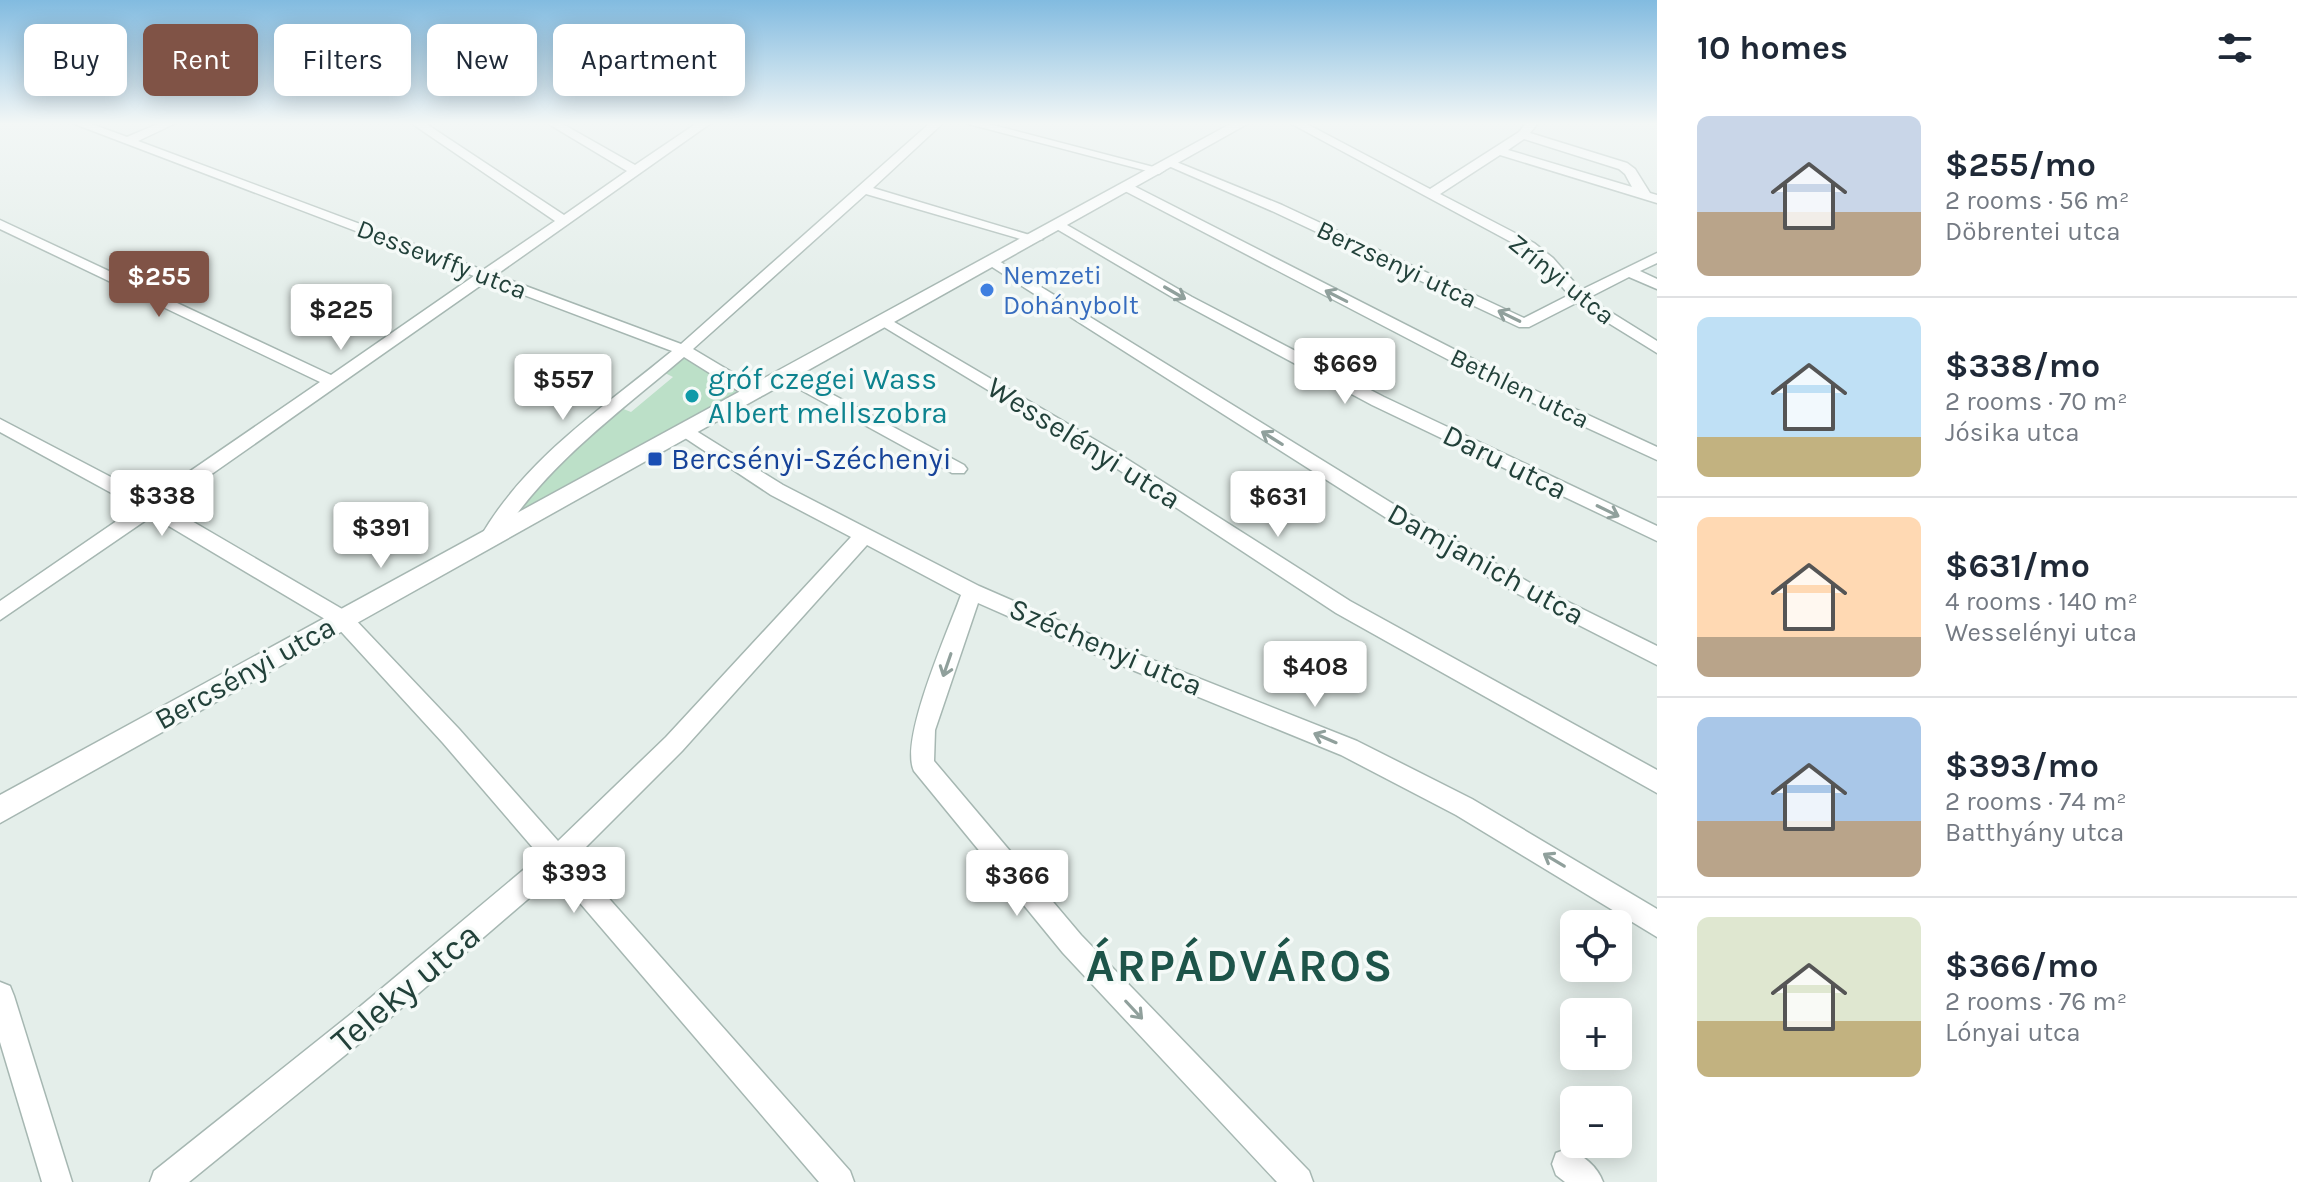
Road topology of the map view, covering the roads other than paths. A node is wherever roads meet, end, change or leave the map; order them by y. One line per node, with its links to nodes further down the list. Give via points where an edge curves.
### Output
1 (227, 178): 22 (street, Dessewffy utca)
2 (500, 178): 15 (street)
3 (626, 178): 15 (street)
4 (875, 178): 12 (street, Bercsényi utca)
5 (1144, 178): 11 (street, Bercsényi utca)
6 (1195, 178): 24 (street, Berzsenyi utca, one-way to 6, via 1524,324 1277,208)
7 (1403, 178): 13 (street, Zrínyi utca)
8 (1456, 178): 13 (street)
9 (1585, 178): 14 (street)
10 (1633, 178): 14 (street)
11 (1128, 187): 17 (street, Bercsényi utca); 33 (street, Bethlen utca, one-way to 11, via 1526,393)
12 (863, 189): 18 (street); 27 (street, Bercsényi utca)
13 (1432, 193): 24 (street, Zrínyi utca, via 1529,246)
14 (1650, 196)
15 (564, 221): 22 (street)
16 (0, 224): 29 (street)
17 (1060, 225): 18 (street, Bercsényi utca); 36 (street, Daru utca, one-way to 36, via 1187,300 1378,401)
18 (1036, 239): 20 (street, Bercsényi utca)
19 (1657, 257): 21 (street)
20 (994, 262): 25 (street, Bercsényi utca); 42 (street, Damjanich utca, one-way to 20, via 1417,528)
21 (1629, 271): 23 (street); 24 (street)
22 (485, 275): 27 (street, Dessewffy utca); 29 (street)
23 (1657, 285)
24 (1578, 296): 26 (street, Zrínyi utca)
25 (884, 321): 28 (street, Bercsényi utca); 43 (street, Wesselényi utca, via 1113,458 1343,607)
26 (1657, 348)
27 (683, 350): 30 (street, Dessewffy utca); 37 (street, Bercsényi utca, via 571,443 513,502)
28 (787, 375): 30 (street, Bercsényi utca); 34 (street)
29 (333, 382): 35 (street)
30 (754, 393): 32 (street, Bercsényi utca)
31 (0, 425): 35 (street)
32 (685, 430): 37 (street, Bercsényi utca); 38 (street, Széchenyi utca, via 777,490)
33 (1657, 454)
34 (958, 469)
35 (152, 507): 40 (street); 41 (street)
36 (1657, 534)
37 (491, 536): 41 (street, Bercsényi utca)
38 (864, 536): 39 (street, Széchenyi utca); 45 (street, Teleky utca, via 674,744)
39 (972, 592): 46 (street, Széchenyi utca, one-way to 39, via 1464,807 1349,748); 51 (street, one-way to 51, via 924,730 922,764 1072,944)
40 (0, 612)
41 (342, 619): 44 (street, Bercsényi utca); 45 (street)
42 (1657, 656)
43 (1657, 782)
44 (0, 810)
45 (557, 858): 49 (street, Teleky utca); 50 (street)
46 (1657, 924)
47 (0, 996): 48 (street)
48 (57, 1182)
49 (165, 1182)
50 (839, 1182)
51 (1298, 1182)

